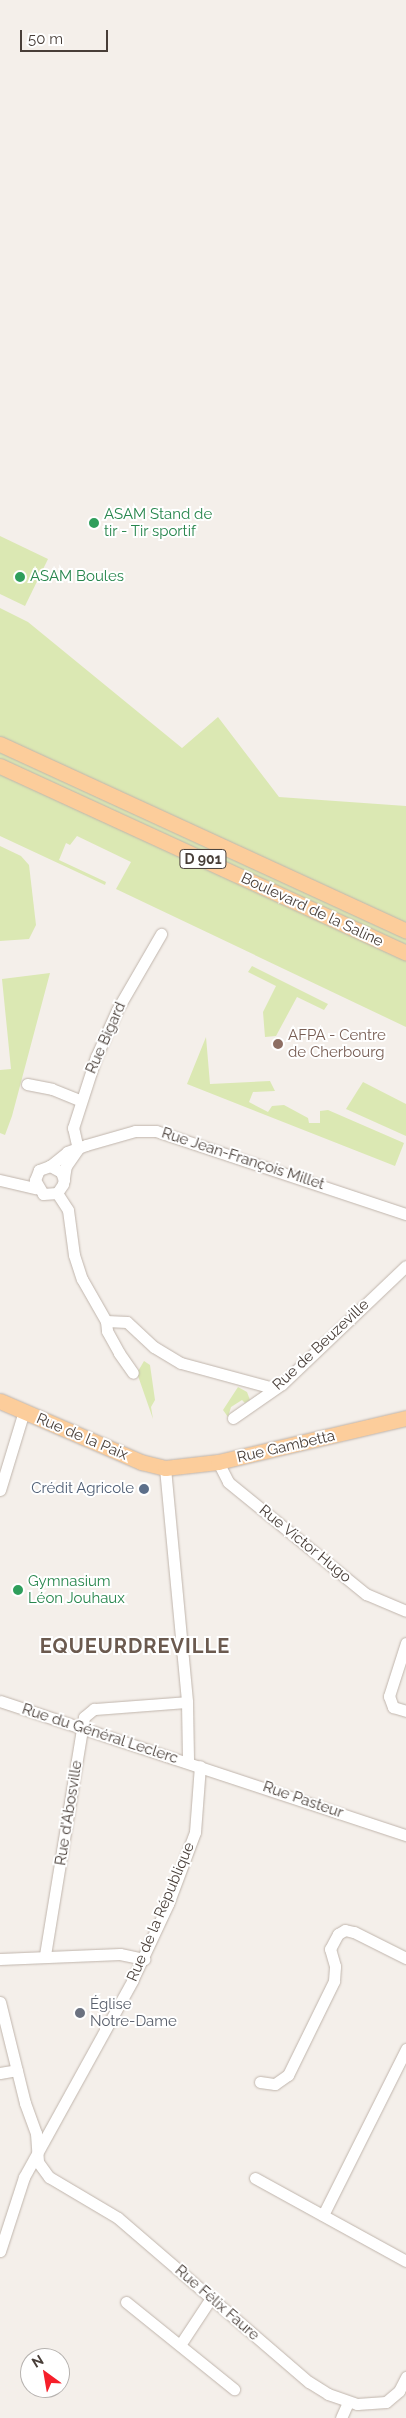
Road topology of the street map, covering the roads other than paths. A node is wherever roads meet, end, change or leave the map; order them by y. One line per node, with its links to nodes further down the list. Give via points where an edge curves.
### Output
1 (0, 744): 3 (main road, Boulevard de la Saline / D 901)
2 (0, 766): 5 (main road, Boulevard de la Saline / D 901)
3 (406, 931)
4 (161, 934): 7 (street, Rue Bigard, via 117,1010)
5 (406, 953)
6 (27, 1084): 7 (street, via 52,1089)
7 (79, 1100): 8 (street, Rue Bigard, via 72,1134)
8 (78, 1149): 9 (street, Rue Jean-François Millet, via 67,1152); 12 (street, via 66,1166); 15 (street, Rue Jean-François Millet, via 135,1131 167,1132)
9 (50, 1166): 10 (street); 12 (street, via 58,1169)
10 (37, 1173): 11 (street); 13 (street)
11 (5, 1180): 13 (street)
12 (64, 1180): 14 (street)
13 (36, 1188): 14 (street, via 43,1194)
14 (57, 1193): 17 (street, via 68,1210 74,1256 82,1279)
15 (406, 1214)
16 (406, 1266): 19 (street, Rue de Beuzeville, via 282,1384)
17 (106, 1321): 18 (street, via 107,1332); 19 (street, via 127,1322 154,1347 181,1363)
18 (133, 1373)
19 (273, 1388): 22 (street, Rue de Beuzeville, via 270,1394)
20 (0, 1401): 21 (main road, Rue de la Paix)
21 (24, 1412): 25 (main road, Rue de la Paix, via 148,1465); 26 (street)
22 (233, 1418)
23 (406, 1418): 24 (main road, Rue Gambetta)
24 (218, 1462): 25 (main road, Rue Gambetta); 27 (street, Rue Victor Hugo, via 228,1482 366,1594)
25 (165, 1468): 30 (street)
26 (0, 1490)
27 (406, 1610)
28 (406, 1643): 31 (street, via 389,1696 393,1707)
29 (0, 1701): 32 (street, Rue du Général Leclerc)
30 (187, 1702): 32 (street, Rue d'Abosville, via 94,1709 84,1717); 33 (street)
31 (406, 1711)
32 (84, 1730): 33 (street, Rue du Général Leclerc); 36 (street, Rue d'Abosville)
33 (188, 1762): 34 (street, Rue du Général Leclerc)
34 (200, 1766): 35 (street, Rue Pasteur); 39 (street, Rue de la République, via 195,1832)
35 (406, 1835)
36 (45, 1955): 38 (street); 39 (street, via 120,1954)
37 (406, 1958): 44 (street, via 354,1932 345,1930 338,1934 330,1949 335,1966 334,1980 288,2075 275,2084)
38 (0, 1959)
39 (144, 1959): 45 (street, Rue de la République)
40 (0, 2002): 42 (street)
41 (406, 2049): 47 (street)
42 (17, 2070): 43 (street); 45 (street, via 36,2134)
43 (0, 2073)
44 (260, 2082)
45 (36, 2155): 48 (street, Rue de la République, via 20,2187); 50 (street, Rue Félix Faure, via 49,2177 118,2218)
46 (255, 2178): 47 (street)
47 (322, 2215): 49 (street)
48 (0, 2251)
49 (406, 2261)
50 (211, 2298): 52 (street); 56 (street, Rue Félix Faure, via 309,2382)
51 (126, 2302): 52 (street)
52 (180, 2345): 54 (street)
53 (406, 2377): 55 (street, Rue Félix Faure)
54 (234, 2389)
55 (403, 2395): 56 (street, Rue Félix Faure, via 370,2406)
56 (348, 2402): 57 (street)
57 (341, 2418)

